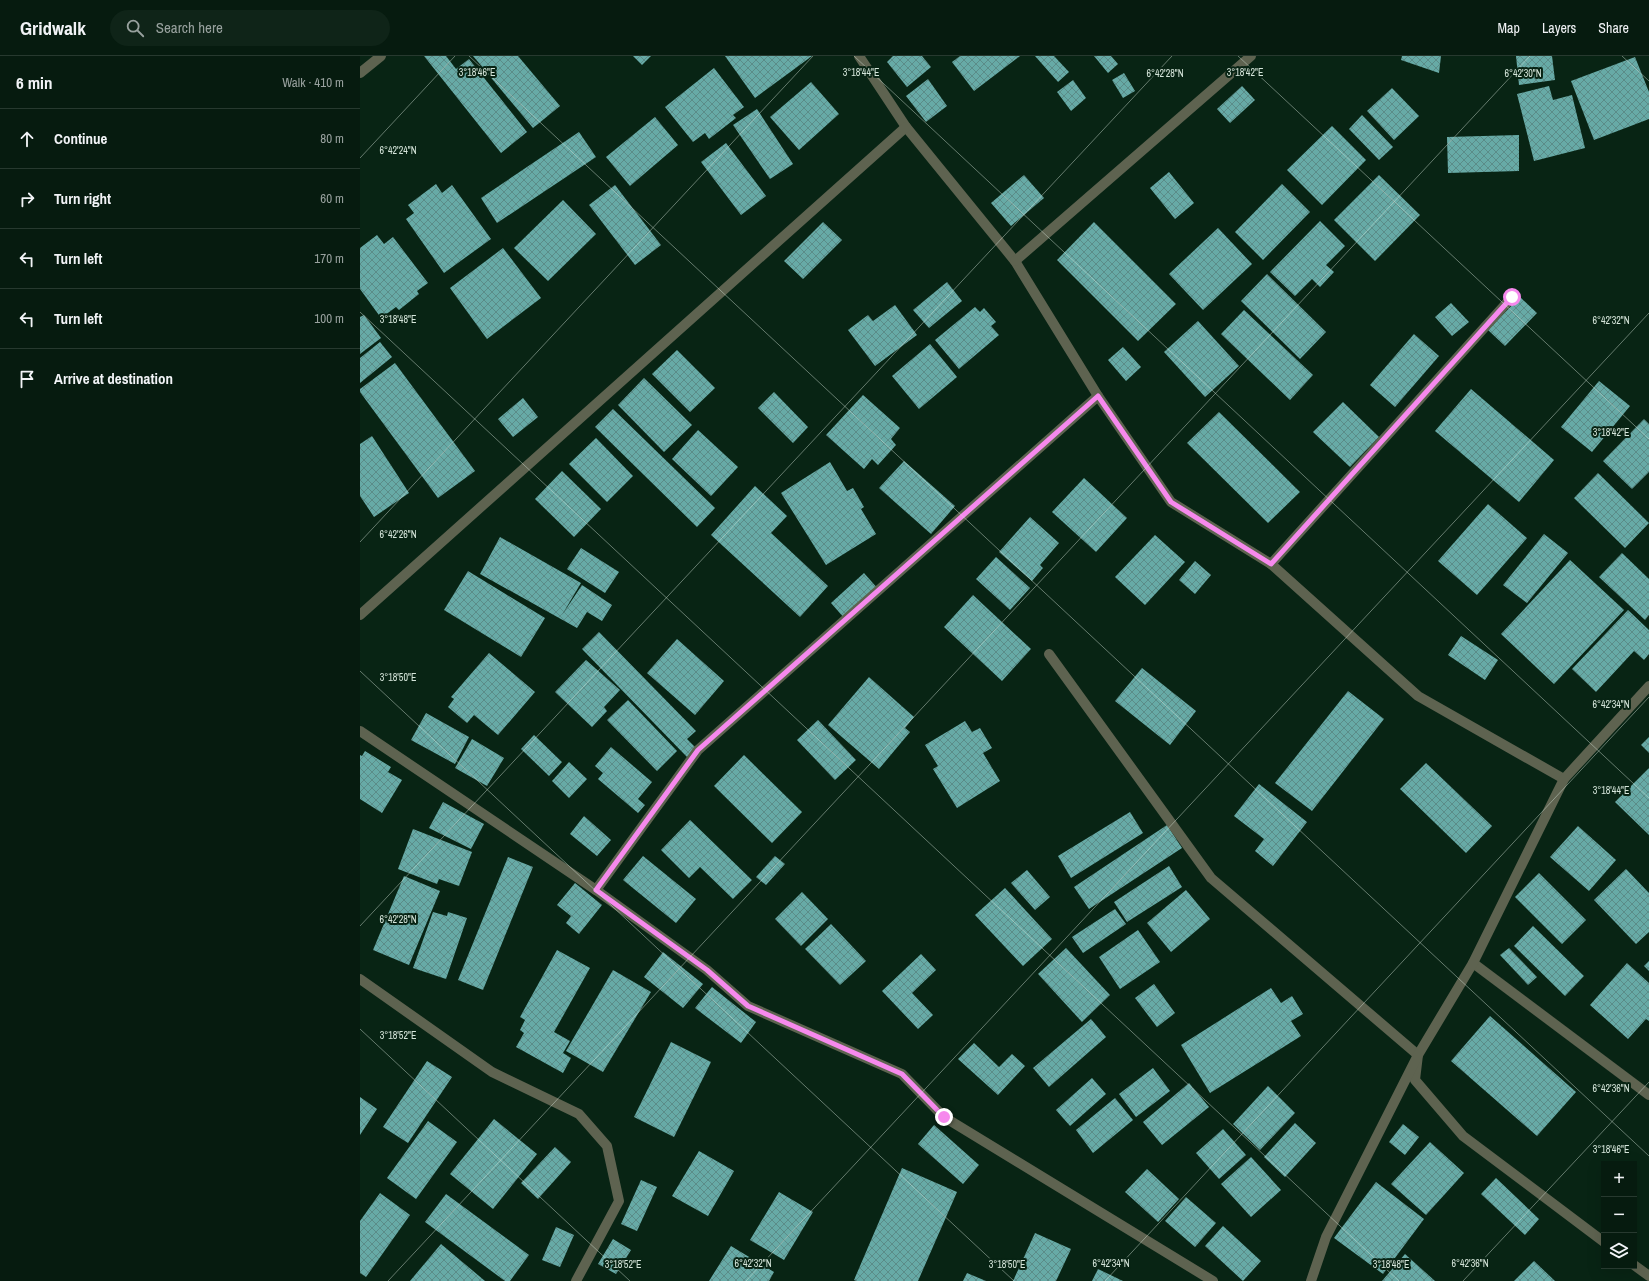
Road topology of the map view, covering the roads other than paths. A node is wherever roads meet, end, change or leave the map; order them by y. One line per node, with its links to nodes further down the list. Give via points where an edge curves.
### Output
1 (381, 56): 4 (street)
2 (859, 56): 5 (street)
3 (1251, 56): 6 (street)
4 (360, 73)
5 (906, 127): 6 (street); 10 (street)
6 (1014, 261): 8 (street)
7 (1512, 297): 9 (street)
8 (1098, 396): 9 (street, via 1171,502); 15 (street, via 698,750)
9 (1271, 564): 14 (street, via 1418,696)
10 (360, 615)
11 (1049, 654): 18 (street, via 1211,878)
12 (1649, 686): 14 (street)
13 (360, 731): 15 (street)
14 (1564, 779): 16 (street)
15 (596, 890): 24 (street, via 707,970 748,1006 902,1074 944,1117)
16 (1473, 963): 18 (street); 19 (street)
17 (360, 979): 23 (street, via 492,1072 579,1114 607,1146 619,1201)
18 (1418, 1055): 20 (street, via 1415,1080 1463,1136); 25 (street, via 1326,1237)
19 (1649, 1095)
20 (1601, 1240)
21 (1637, 1266): 22 (street)
22 (1649, 1276)
23 (576, 1281)
24 (1213, 1281)
25 (1311, 1281)

